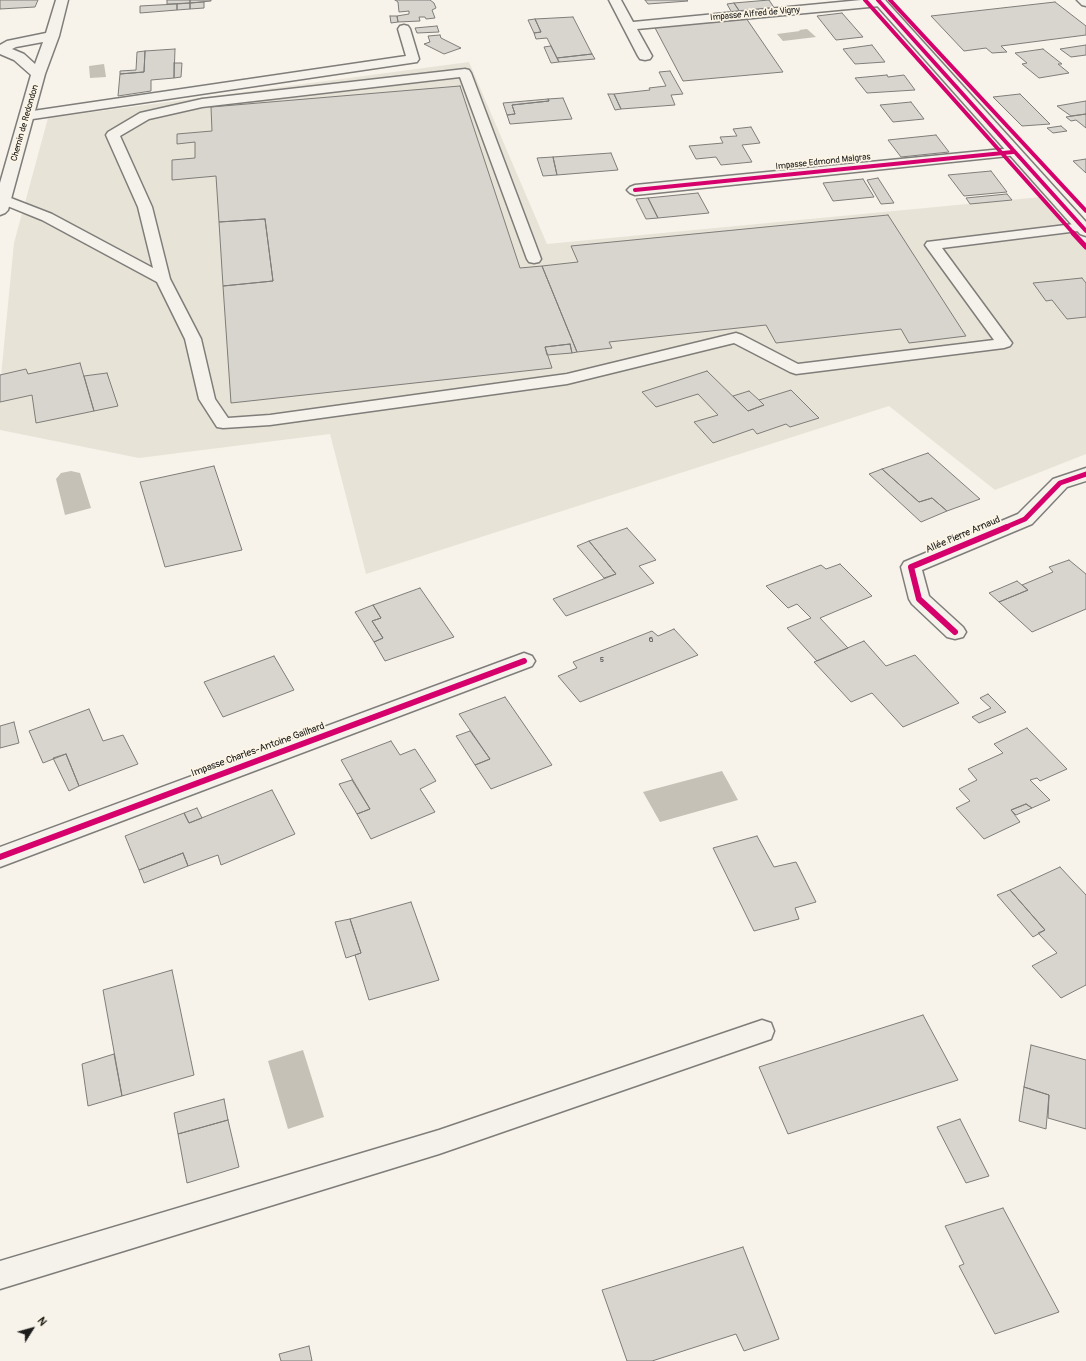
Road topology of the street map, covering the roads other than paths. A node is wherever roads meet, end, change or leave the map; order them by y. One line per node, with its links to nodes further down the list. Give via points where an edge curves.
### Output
1 (62, 0): 8 (street, Chemin de Redondon)
2 (615, 0): 6 (street)
3 (1083, 0): 5 (street)
4 (879, 1): 6 (street, Impasse Alfred de Vigny); 13 (street)
5 (1086, 2)
6 (629, 26): 10 (street)
7 (404, 29): 12 (lane, via 413,59)
8 (52, 36): 9 (street, via 12,44); 11 (street, Chemin de Redondon)
9 (1, 49): 11 (street, via 20,56)
10 (645, 56)
11 (38, 74): 12 (street, Chemin de Redondon)
12 (26, 116): 15 (street, Chemin de Redondon)
13 (1013, 152): 14 (street, Impasse Edmond Malgras); 16 (street)
14 (635, 190)
15 (2, 205): 18 (lane, via 47,217)
16 (1084, 229): 18 (lane, via 932,245 1004,343 796,369 736,338 567,379 270,420 223,423 207,399 193,339)
17 (534, 259): 18 (lane, via 465,73 202,103 145,116 112,135 145,208)
18 (163, 279)
19 (1086, 474): 20 (street, Allée Pierre Arnaud, via 1060,483 1025,519 911,567 919,599)
20 (954, 632)
21 (524, 661): 22 (street, Impasse Charles-Antoine Gailhard)
22 (0, 857)
23 (762, 1031): 24 (lane, via 439,1142)
24 (0, 1275)

